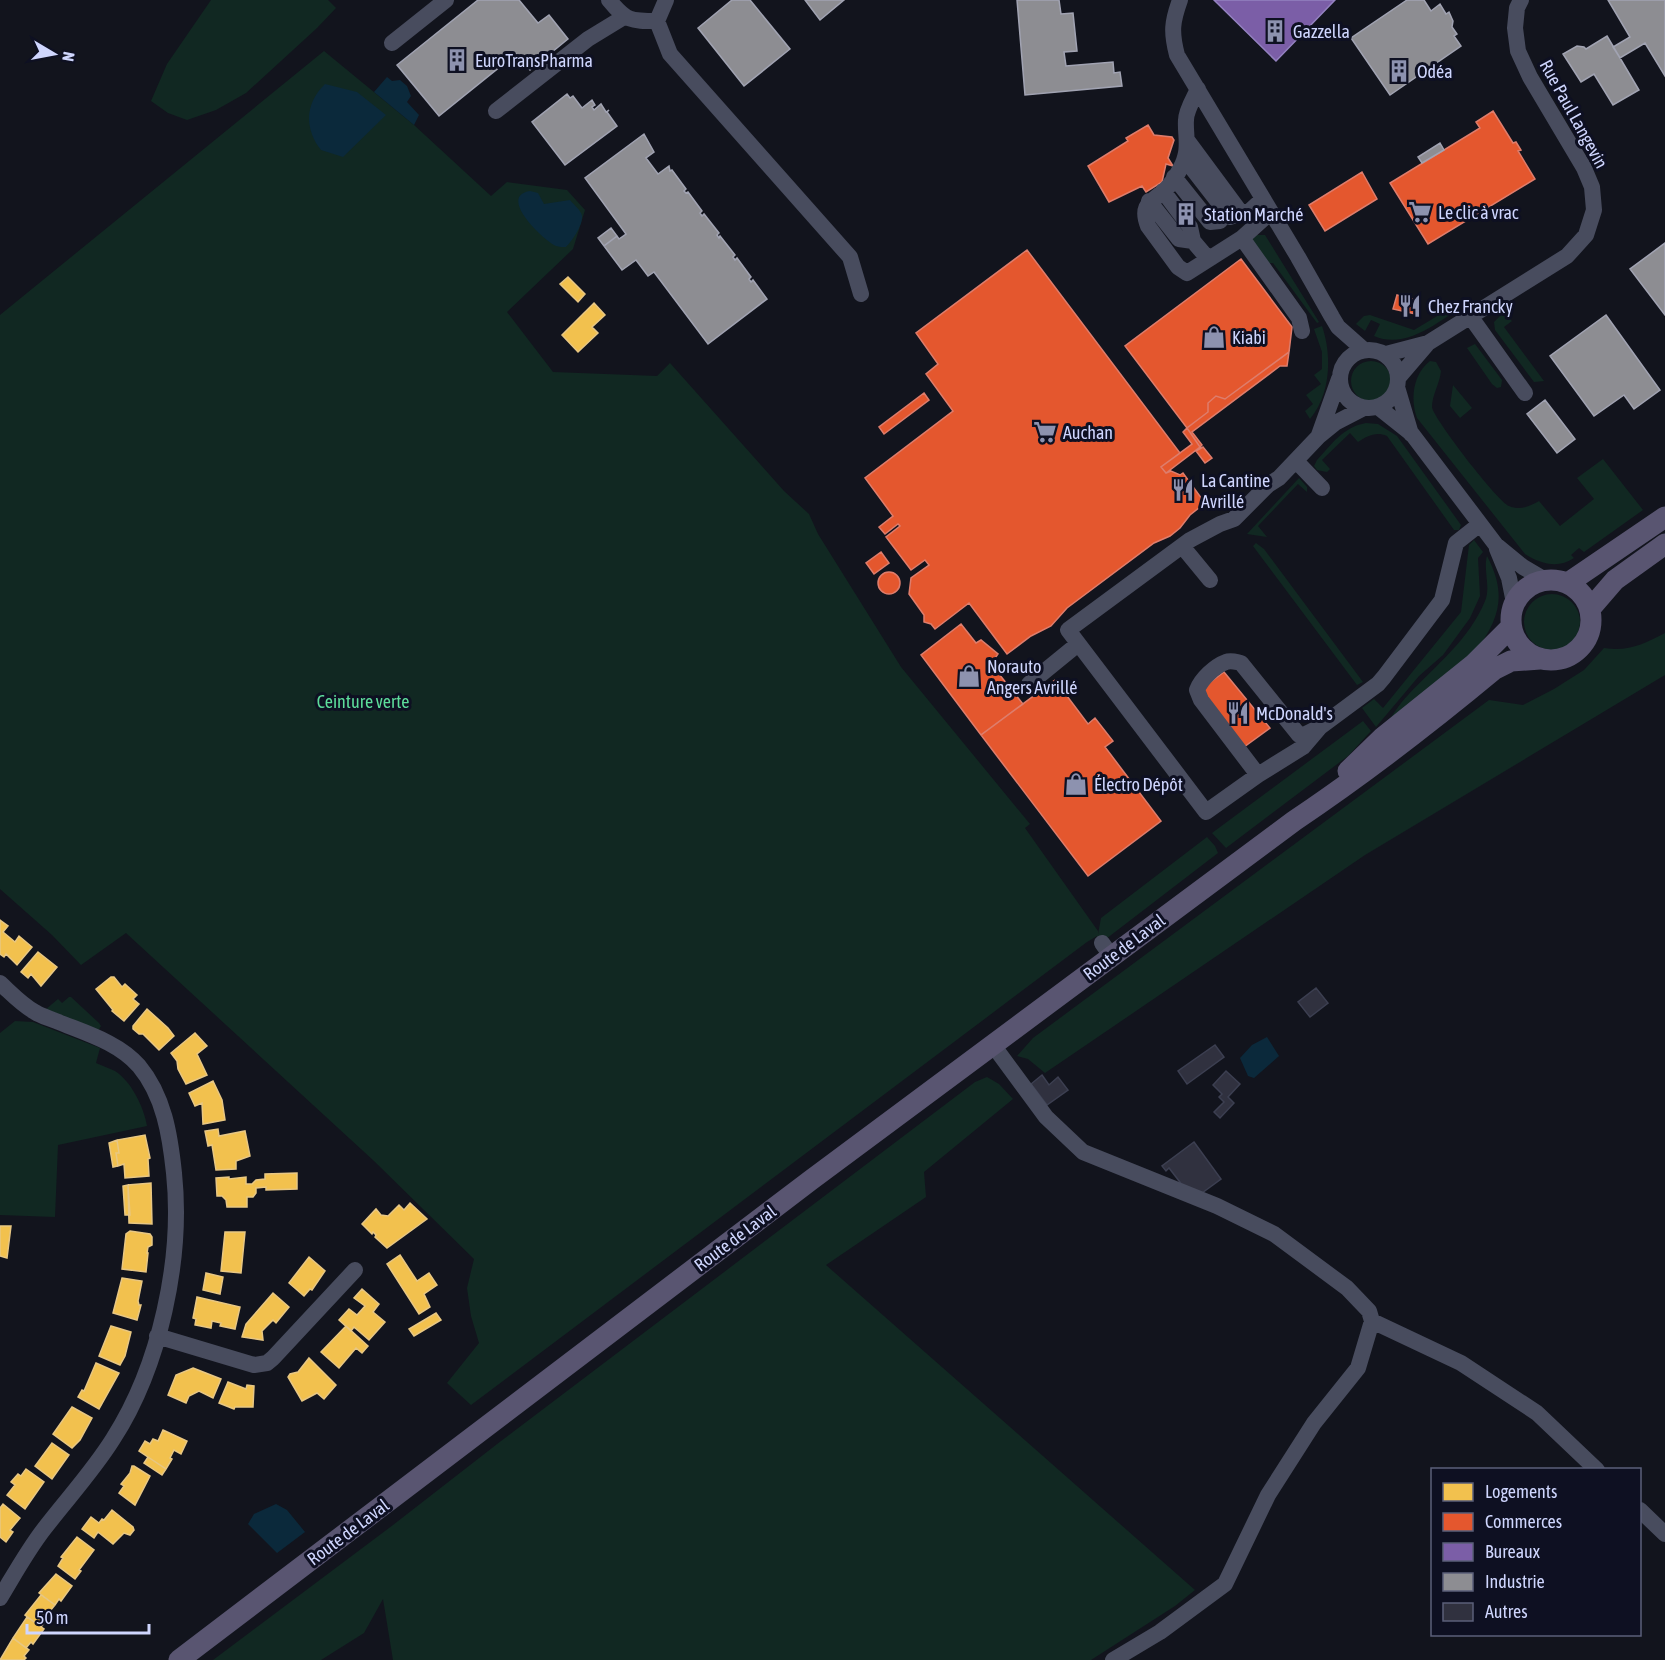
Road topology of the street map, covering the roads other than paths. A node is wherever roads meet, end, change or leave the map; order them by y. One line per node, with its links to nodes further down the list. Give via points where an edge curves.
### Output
1 (446, 0): 8 (street)
2 (609, 0): 6 (street)
3 (666, 0): 7 (street)
4 (1180, 0): 9 (street, via 1172,36 1177,55)
5 (1521, 0): 18 (street, Rue Paul Langevin, via 1515,28 1518,51 1584,168 1592,187 1594,210 1586,235 1567,256)
6 (624, 17): 7 (street); 10 (street, via 588,39)
7 (657, 21): 17 (street, via 670,54 850,257)
8 (392, 43)
9 (1198, 89): 11 (street, via 1185,117); 13 (street)
10 (496, 111)
11 (1187, 140): 12 (street); 14 (street)
12 (1168, 182): 14 (street); 14 (street, via 1200,221); 16 (street, via 1193,242); 16 (street, via 1146,209 1148,226 1181,271 1187,273)
13 (1268, 205): 14 (street); 15 (street); 19 (street)
14 (1225, 218)
15 (1242, 238): 16 (street); 20 (street, via 1299,318)
16 (1211, 258)
17 (861, 294)
18 (1470, 316): 21 (street, Rue Paul Langevin); 26 (street)
19 (1338, 327): 22 (street); 24 (street)
20 (1302, 331)
21 (1428, 343): 23 (street, Rue Paul Langevin); 25 (street, Rue Paul Langevin)
22 (1364, 350): 23 (street); 24 (street, via 1347,359)
23 (1386, 354): 25 (street)
24 (1341, 373): 27 (street, via 1341,389 1346,398); 29 (street)
25 (1398, 382): 27 (street, via 1390,399); 28 (street)
26 (1525, 393)
27 (1371, 407): 28 (street); 29 (street, via 1335,423)
28 (1412, 434): 33 (street)
29 (1319, 436): 30 (street)
30 (1296, 460): 31 (street); 36 (street, via 1234,519)
31 (1322, 488)
32 (1665, 517): 39 (main road)
33 (1480, 525): 35 (street); 46 (street, via 1456,543 1446,590 1437,609 1378,684)
34 (1665, 544): 41 (main road, via 1616,580)
35 (1496, 545): 38 (street); 40 (street)
36 (1182, 546): 37 (street); 43 (street, via 1068,630)
37 (1210, 580)
38 (1545, 580): 39 (main road); 40 (main road, via 1528,585)
39 (1569, 583): 41 (main road, via 1583,595)
40 (1514, 603): 42 (main road)
41 (1590, 609): 44 (main road, via 1590,629 1576,651 1566,657)
42 (1511, 627): 44 (main road, via 1519,645); 48 (main road, Route de Laval, via 1474,664 1382,738)
43 (1078, 644): 45 (street); 47 (street, via 1206,812)
44 (1540, 659): 48 (main road, Route de Laval, via 1511,661 1495,669 1402,745)
45 (1029, 684)
46 (1320, 727): 47 (street, via 1303,747); 47 (street, via 1299,735 1241,663 1226,662 1200,681 1197,690 1201,700)
47 (1258, 775)
48 (1294, 821): 50 (main road, Route de Laval, via 1107,950)
49 (0, 983): 53 (street, via 35,1012 124,1052 139,1066 158,1097 172,1156 177,1224 165,1311)
50 (993, 1045): 52 (street, via 1046,1117 1083,1152 1217,1206 1274,1234 1347,1288 1369,1311); 58 (main road, Route de Laval)
51 (355, 1270): 53 (street, via 267,1363 254,1365)
52 (1372, 1321): 54 (street, via 1461,1363 1537,1413); 59 (street, via 1358,1368 1314,1423 1268,1495 1225,1584 1160,1632)
53 (157, 1336): 57 (street, via 143,1378 114,1438 42,1532)
54 (1595, 1468)
55 (1641, 1511): 56 (street)
56 (1665, 1534)
57 (0, 1598)
58 (179, 1660)
59 (1113, 1660)

